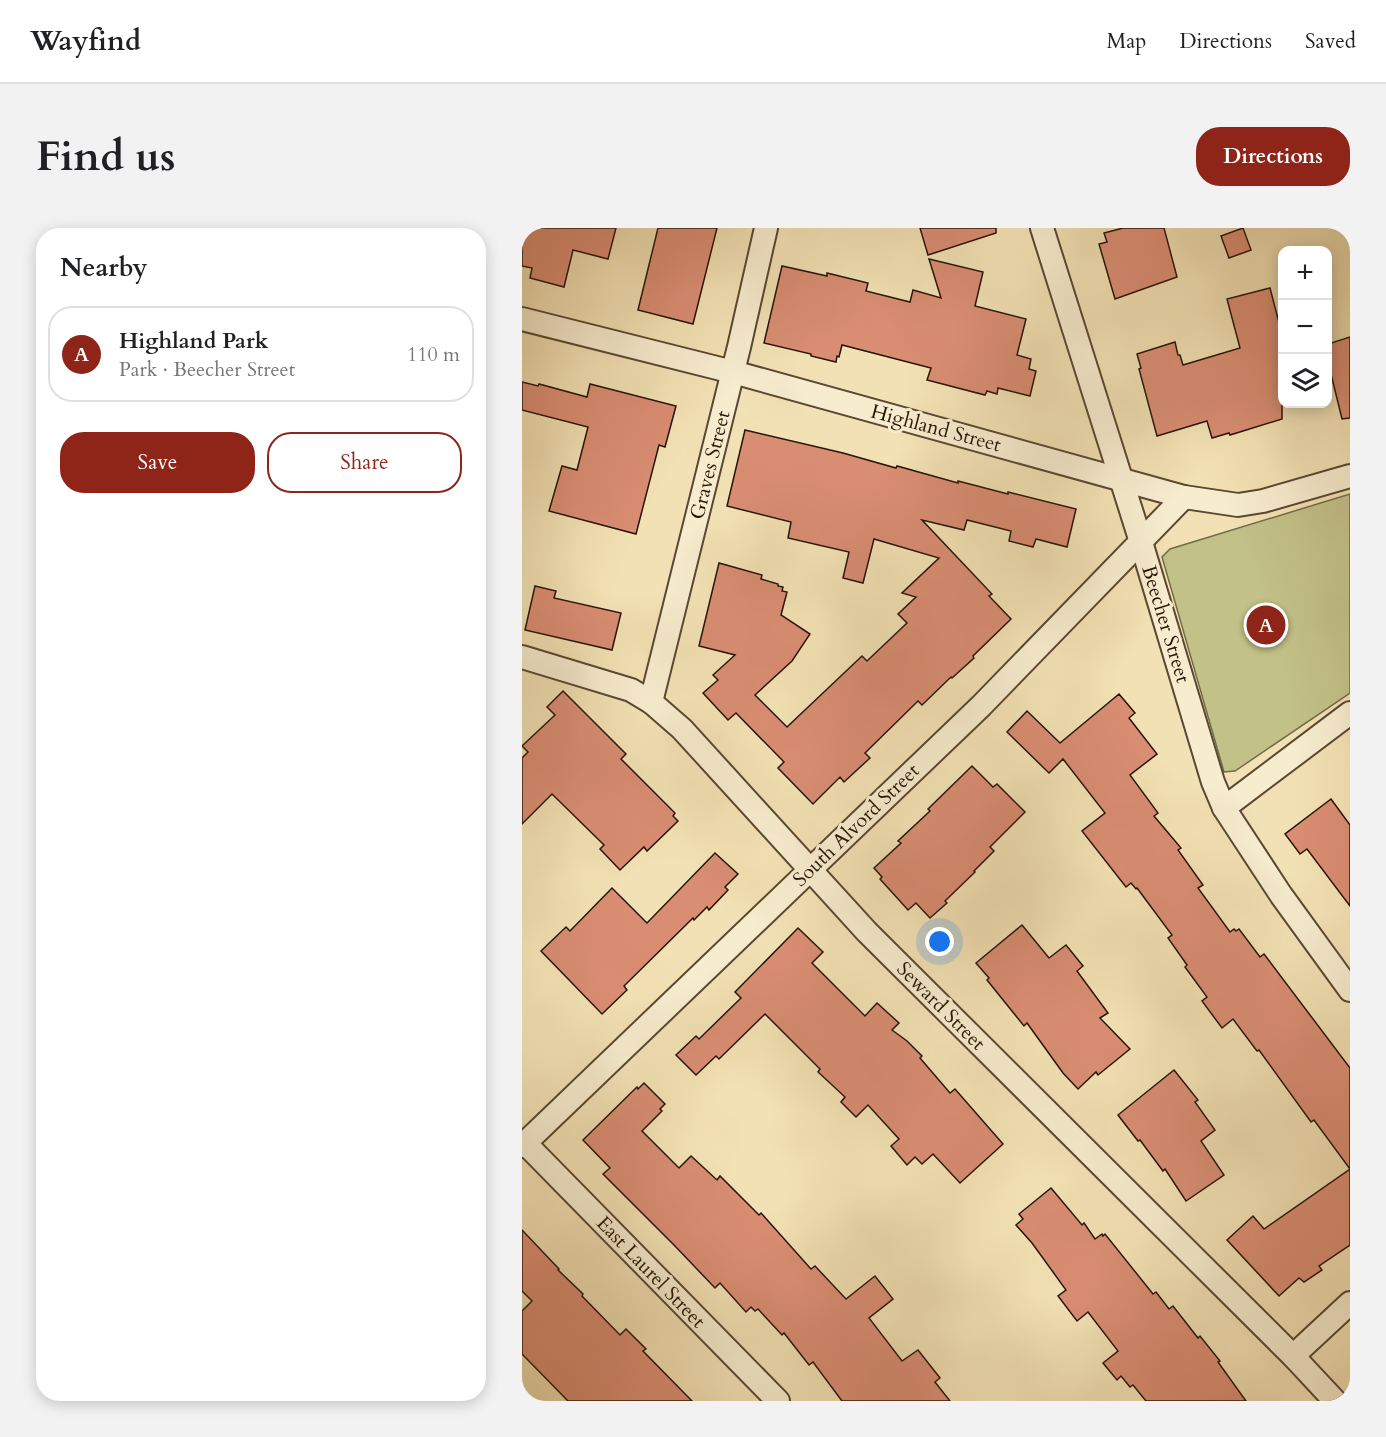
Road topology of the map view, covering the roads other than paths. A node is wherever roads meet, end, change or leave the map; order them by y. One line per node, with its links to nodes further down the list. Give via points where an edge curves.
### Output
1 (766, 228): 4 (street, Graves Street)
2 (1042, 228): 6 (street, Beecher Street)
3 (522, 319): 4 (street, Highland Street)
4 (733, 372): 6 (street, Highland Street); 10 (street, Graves Street)
5 (1350, 476): 7 (street, Highland Street, via 1238,505)
6 (1121, 478): 7 (street, Highland Street); 8 (street, Beecher Street)
7 (1184, 497): 8 (street, South Alvord Street)
8 (1141, 542): 12 (street, Beecher Street); 13 (street, South Alvord Street, via 981,706)
9 (526, 663): 10 (street, Seward Street, via 631,690)
10 (651, 702): 13 (street, Seward Street, via 682,729)
11 (1350, 713): 12 (street)
12 (1224, 808): 14 (street, Beecher Street)
13 (810, 869): 15 (street, South Alvord Street); 17 (street, Seward Street, via 867,932)
14 (1350, 990)
15 (524, 1144): 18 (street, East Laurel Street)
16 (1350, 1303): 17 (street)
17 (1293, 1356): 19 (street, Seward Street)
18 (778, 1401)
19 (1335, 1401)

